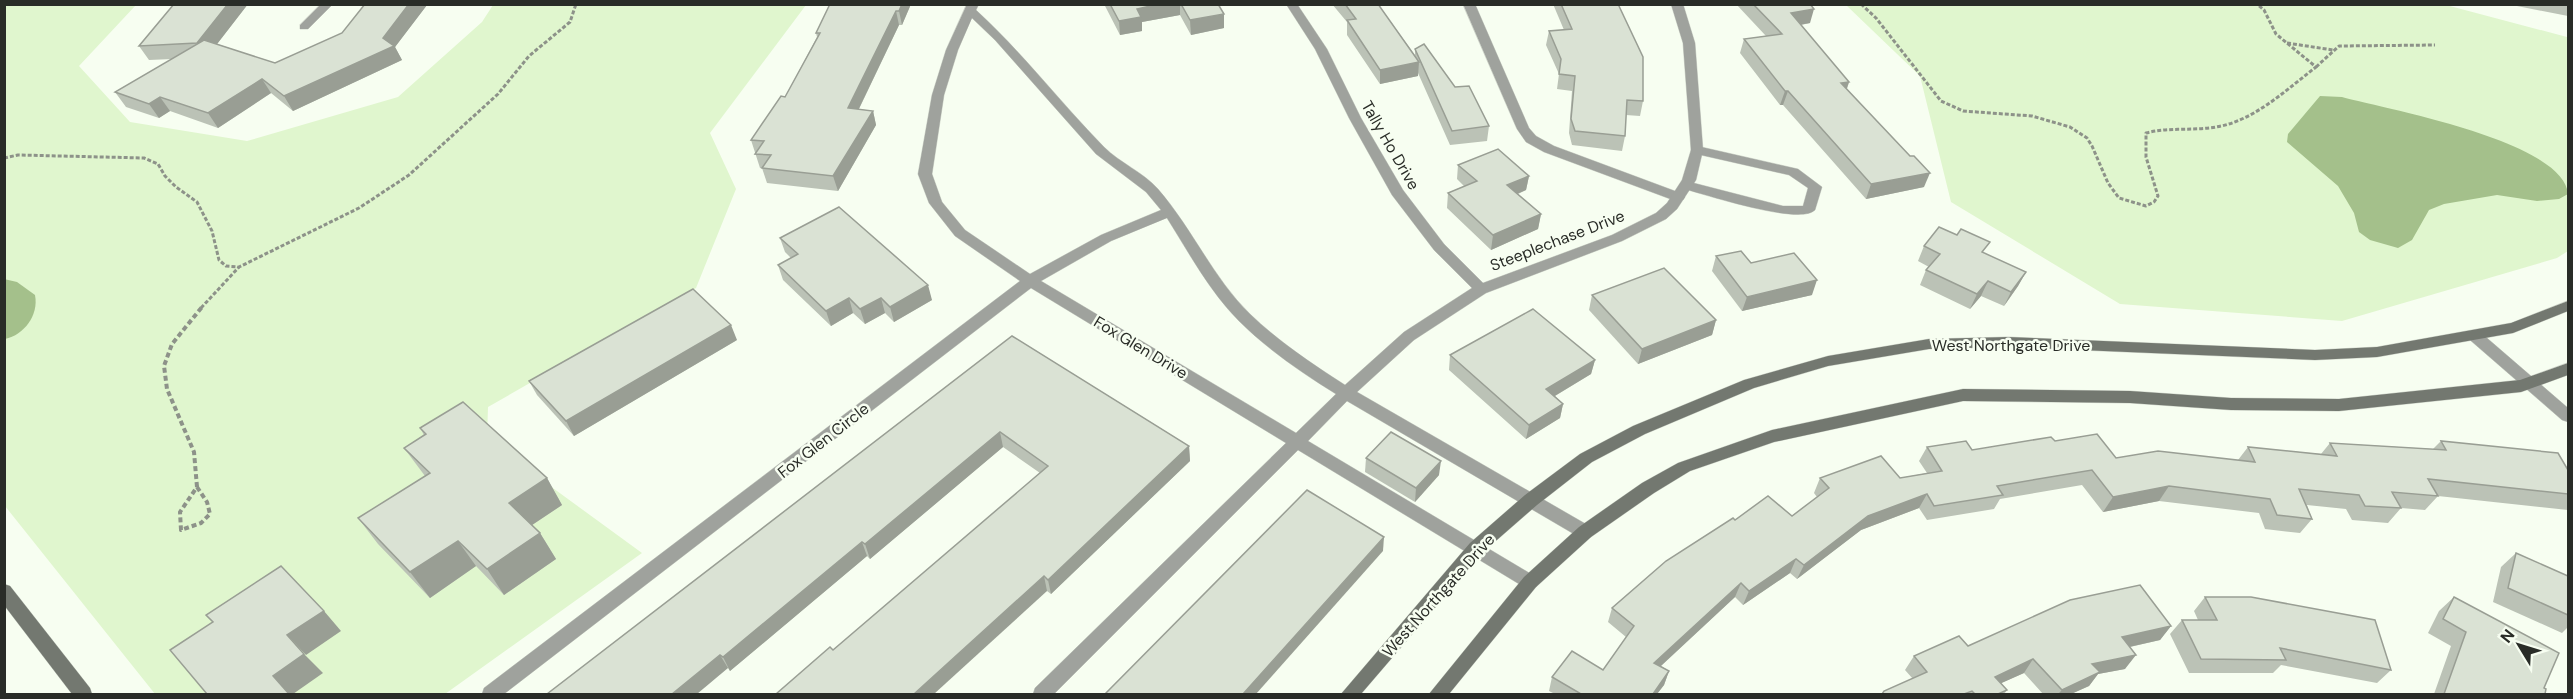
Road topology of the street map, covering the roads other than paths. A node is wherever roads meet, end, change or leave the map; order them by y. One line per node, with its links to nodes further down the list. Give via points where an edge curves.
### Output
1 (328, 4): 6 (street)
2 (1291, 4): 11 (street, Tally Ho Drive, via 1321,49 1397,192 1438,247)
3 (1469, 4): 8 (street, via 1523,129 1531,139 1549,149)
4 (1677, 4): 7 (street, Steeplechase Drive, via 1689,43)
5 (971, 8): 9 (street, Fox Glen Drive, via 1101,151 1151,189); 10 (street, Fox Glen Drive, via 938,95 925,174 936,203 960,233)
6 (304, 27)
7 (1697, 150): 8 (street, Steeplechase Drive); 8 (street, via 1793,172 1815,187 1808,210 1783,210)
8 (1682, 191): 11 (street, Steeplechase Drive, via 1661,216 1617,238)
9 (1170, 212): 10 (street, Fox Glen Circle, via 1106,238); 16 (street, Fox Glen Drive, via 1244,317 1305,367)
10 (1030, 280): 18 (street, Fox Glen Drive); 25 (street, Fox Glen Circle)
11 (1481, 289): 16 (street, Steeplechase Drive, via 1409,336)
12 (2568, 306): 13 (main road, West Northgate Drive, via 2513,328)
13 (2475, 336): 15 (street); 19 (main road, West Northgate Drive, via 2377,352 2315,355 2008,342 1929,344 1828,361 1749,384 1639,430 1586,458)
14 (2568, 369): 15 (main road)
15 (2530, 383): 17 (street); 20 (main road, via 2472,393 2339,405 1963,395 1772,436 1684,467)
16 (1346, 393): 18 (street, Steeplechase Drive); 19 (street, Fox Glen Drive)
17 (2568, 416)
18 (1297, 442): 21 (street, Fox Glen Drive); 26 (street)
19 (1531, 500): 20 (street, Fox Glen Drive); 21 (main road, West Northgate Drive)
20 (1585, 532): 22 (main road)
21 (1476, 548): 22 (street, Fox Glen Drive); 27 (main road, West Northgate Drive)
22 (1530, 582): 28 (main road)
23 (4, 591): 24 (main road)
24 (83, 694)
25 (491, 694)
26 (1042, 694)
27 (1350, 694)
28 (1438, 694)

